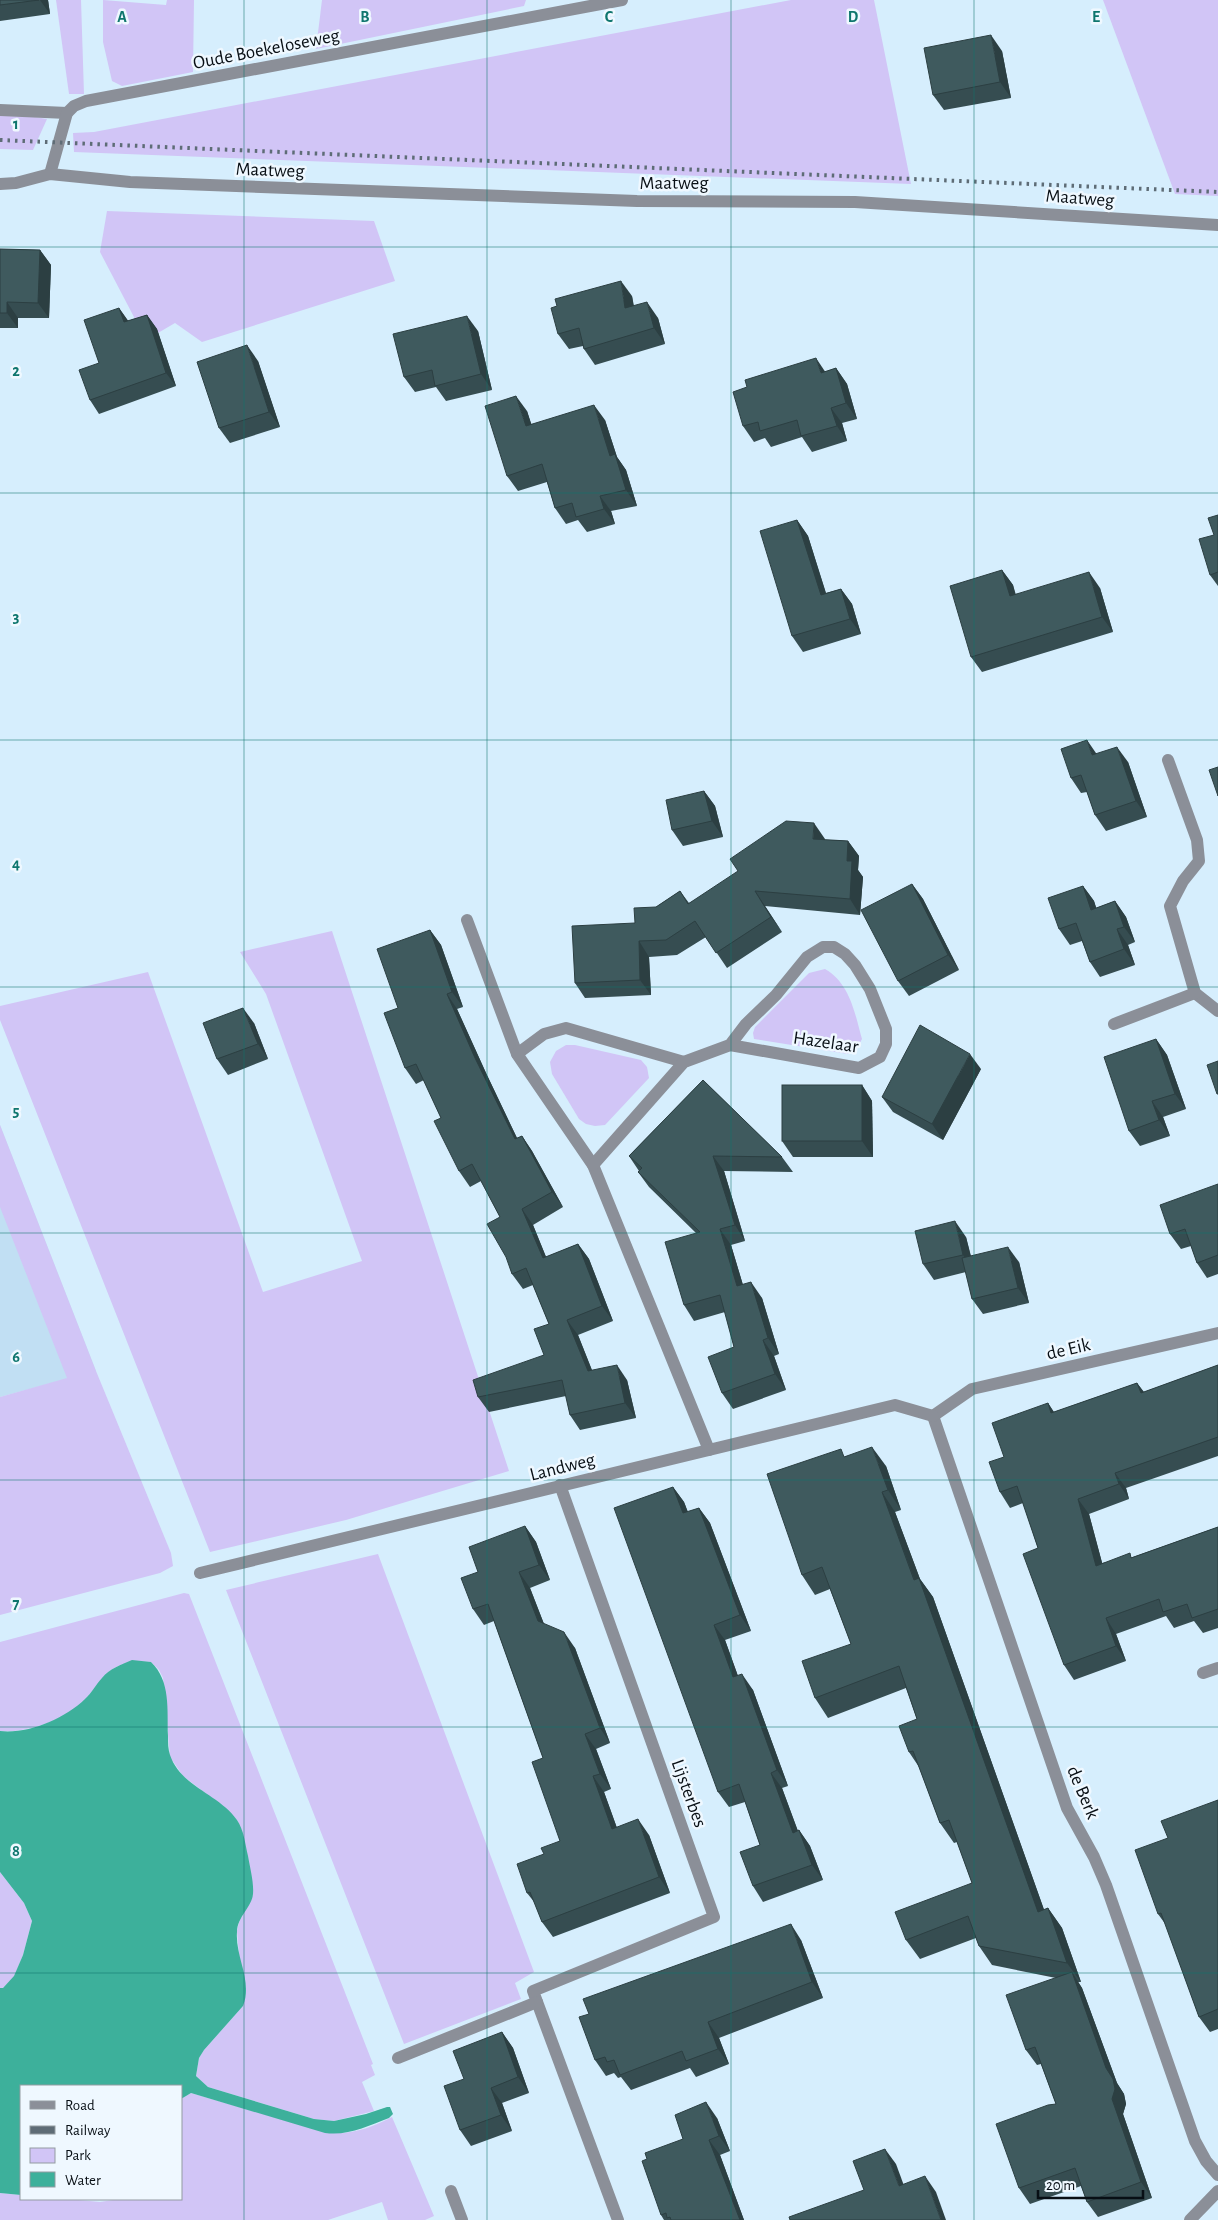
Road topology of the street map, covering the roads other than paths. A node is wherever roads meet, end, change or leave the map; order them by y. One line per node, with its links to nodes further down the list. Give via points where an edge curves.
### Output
1 (622, 0): 3 (street, Oude Boekeloseweg, via 86,101)
2 (0, 110): 3 (street)
3 (67, 113): 4 (street)
4 (50, 174): 5 (street); 6 (street, Maatweg, via 130,182 637,201 855,202)
5 (0, 184)
6 (1218, 225)
7 (1168, 760): 9 (street, via 1197,840 1198,861 1170,906)
8 (467, 920): 13 (street)
9 (1196, 993): 10 (street); 11 (street)
10 (1218, 1011)
11 (1114, 1024)
12 (730, 1046): 12 (street, Hazelaar, via 859,1068 880,1057 886,1044 886,1029 870,989 855,965 834,947 824,947 807,956); 14 (street, Hazelaar)
13 (516, 1054): 14 (street, via 544,1034 566,1028); 15 (street)
14 (684, 1062): 15 (street, Hazelaar)
15 (593, 1165): 18 (street)
16 (1218, 1333): 17 (street, de Eik, via 972,1390)
17 (933, 1416): 18 (street, Landweg, via 896,1405); 25 (street, de Berk, via 1067,1808 1106,1885 1195,2141)
18 (709, 1450): 19 (street, Landweg)
19 (560, 1485): 20 (street, Landweg); 23 (street, Lijsterbes, via 714,1917 533,1990)
20 (200, 1573)
21 (1218, 1668): 22 (street)
22 (1203, 1673)
23 (537, 2002): 24 (street); 29 (street)
24 (398, 2058)
25 (1218, 2175)
26 (451, 2190): 28 (street)
27 (1218, 2191): 30 (street)
28 (462, 2220)
29 (618, 2220)
30 (1190, 2220)

